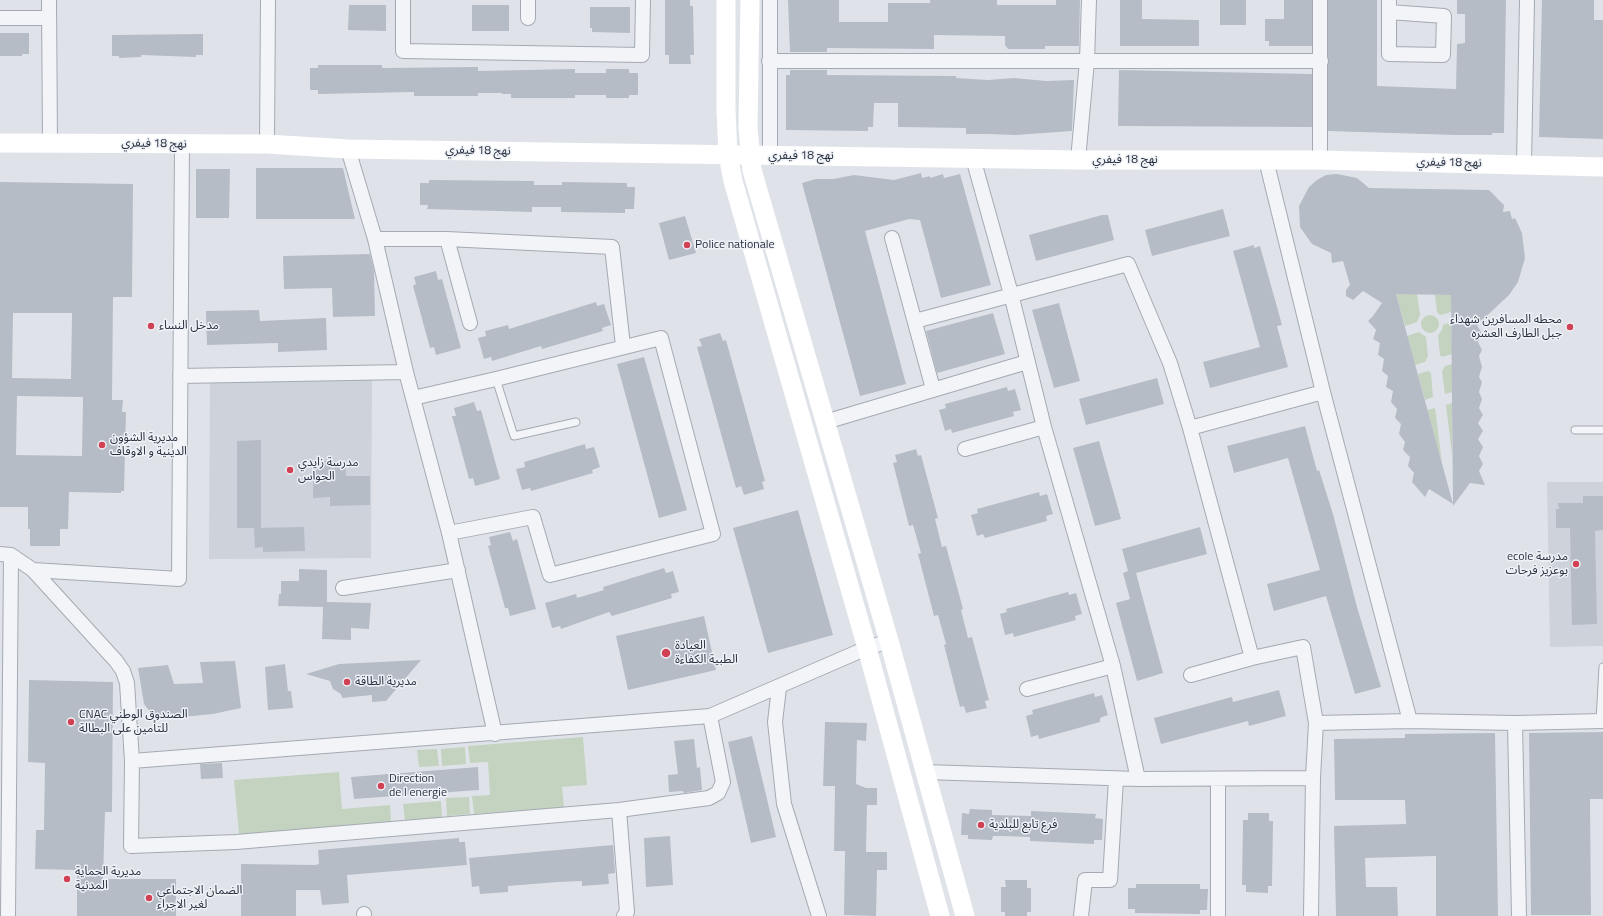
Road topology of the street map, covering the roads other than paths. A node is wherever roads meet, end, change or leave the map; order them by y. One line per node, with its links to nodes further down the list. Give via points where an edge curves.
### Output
1 (49, 0): 14 (street)
2 (268, 0): 22 (street)
3 (403, 0): 5 (street, via 403,51 642,55)
4 (528, 0): 15 (street)
5 (642, 0)
6 (726, 0): 24 (main road)
7 (750, 0): 26 (main road)
8 (770, 0): 16 (street)
9 (1089, 0): 17 (street)
10 (1320, 0): 18 (street)
11 (1527, 0): 31 (street)
12 (1389, 6): 12 (street, via 1389,54 1443,55 1444,16)
13 (0, 18): 14 (street)
14 (50, 18): 19 (street)
15 (528, 18)
16 (769, 61): 17 (street); 25 (street)
17 (1087, 61): 18 (street); 28 (street)
18 (1321, 62): 30 (street)
19 (50, 142): 20 (main road, نهج 18 فيفري); 21 (main road, نهج 18 فيفري)
20 (0, 143)
21 (182, 144): 22 (main road, نهج 18 فيفري); 42 (street)
22 (267, 144): 23 (main road, نهج 18 فيفري)
23 (348, 149): 24 (main road, نهج 18 فيفري); 34 (street)
24 (728, 155): 26 (main road, نهج 18 فيفري); 60 (main road, via 738,202)
25 (770, 155): 26 (main road, نهج 18 فيفري); 27 (main road, نهج 18 فيفري)
26 (750, 156): 48 (main road, via 756,186)
27 (973, 158): 28 (main road, نهج 18 فيفري); 36 (street)
28 (1078, 160): 29 (main road, نهج 18 فيفري)
29 (1266, 160): 30 (main road, نهج 18 فيفري); 45 (street)
30 (1320, 160): 31 (main road, نهج 18 فيفري)
31 (1524, 165): 32 (main road, نهج 18 فيفري)
32 (1603, 167)
33 (892, 238): 37 (street)
34 (375, 239): 35 (street); 41 (street)
35 (447, 239): 38 (street); 39 (street, via 612,247)
36 (1011, 294): 37 (street); 40 (street); 50 (street, via 1128,264 1170,363)
37 (914, 321): 44 (street)
38 (470, 323)
39 (623, 346): 43 (street); 54 (street, via 661,338 713,534 550,575 533,517)
40 (1026, 362): 44 (street); 49 (street)
41 (406, 372): 42 (street); 46 (street)
42 (180, 376): 56 (street, via 179,579)
43 (496, 379): 46 (street); 47 (lane, via 514,436)
44 (933, 389): 48 (street)
45 (1323, 392): 50 (street); 68 (street)
46 (413, 398): 54 (street)
47 (576, 422)
48 (825, 422): 59 (main road)
49 (1044, 427): 53 (street); 62 (street)
50 (1190, 428): 61 (street)
51 (1575, 430): 52 (lane)
52 (1603, 430)
53 (965, 449)
54 (449, 533): 57 (street)
55 (5, 554): 56 (street); 80 (street)
56 (33, 570): 73 (street, via 123,671 127,683)
57 (458, 570): 58 (street); 72 (street)
58 (343, 588)
59 (889, 641): 60 (street); 74 (main road)
60 (868, 648): 65 (street); 83 (main road)
61 (1252, 658): 64 (street); 70 (street, via 1303,647)
62 (1113, 666): 66 (street); 77 (street)
63 (1603, 667): 69 (lane)
64 (1191, 675)
65 (779, 688): 67 (street); 82 (street, via 775,722 784,804)
66 (1027, 689)
67 (710, 716): 72 (street); 79 (street, via 723,782 718,793 709,798)
68 (1410, 721): 70 (street); 71 (street)
69 (1601, 721): 71 (street)
70 (1316, 723): 75 (street)
71 (1514, 723): 88 (street)
72 (495, 734): 73 (street)
73 (132, 760): 79 (street, via 131,846 236,842)
74 (925, 772): 76 (street); 84 (main road)
75 (1312, 778): 78 (street); 87 (street)
76 (1116, 779): 77 (street); 85 (street, via 1110,880 1085,880)
77 (1138, 780): 78 (street)
78 (1218, 780): 86 (street)
79 (619, 810): 81 (street, via 627,912)
80 (8, 916)
81 (624, 916)
82 (819, 916)
83 (940, 916)
84 (965, 916)
85 (1081, 916)
86 (1218, 916)
87 (1311, 916)
88 (1519, 916)

